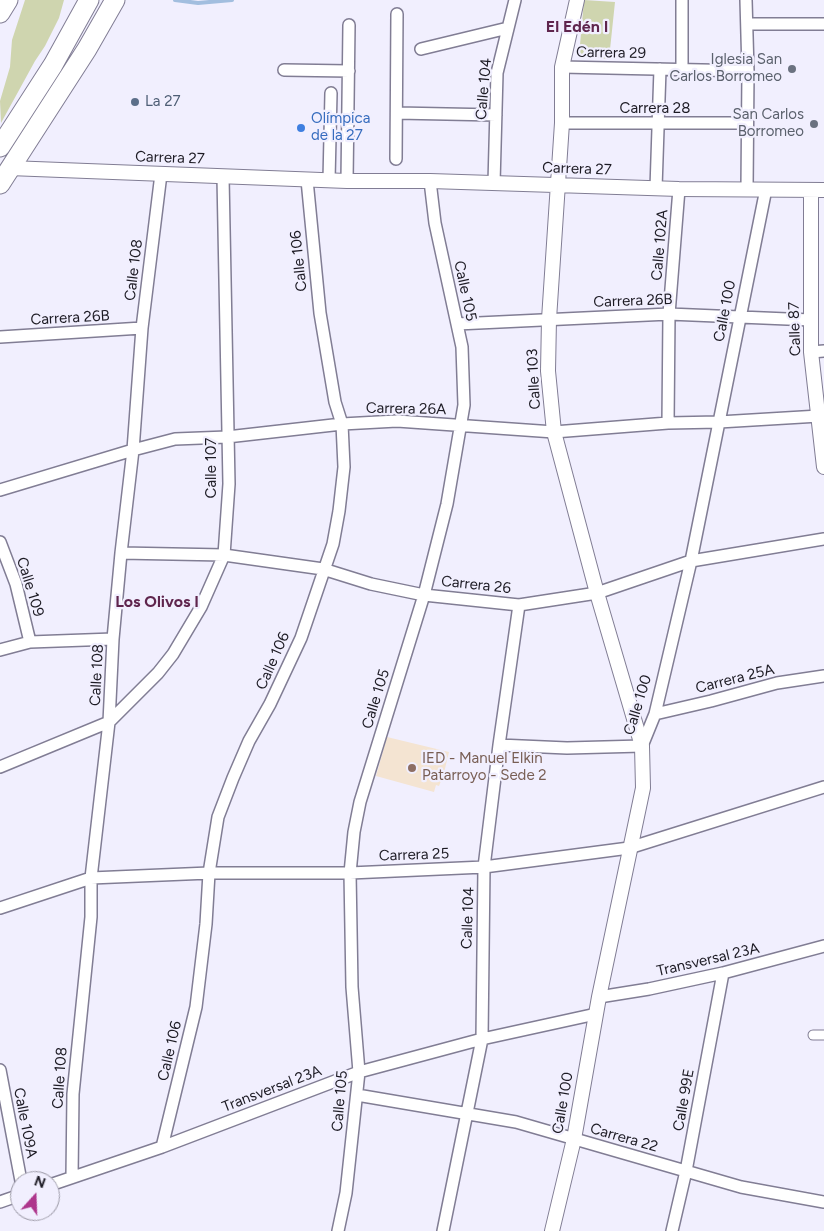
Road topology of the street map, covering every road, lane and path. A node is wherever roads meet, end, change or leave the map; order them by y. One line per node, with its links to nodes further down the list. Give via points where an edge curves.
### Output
1 (8, 0): 9 (highway)
2 (76, 0): 15 (highway)
3 (89, 0): 15 (highway)
4 (116, 0): 32 (highway)
5 (515, 0): 14 (street, Calle 104)
6 (577, 0): 17 (street, Calle 103)
7 (682, 0): 20 (street)
8 (746, 0): 11 (street)
9 (0, 13)
10 (397, 14): 24 (street)
11 (747, 24): 12 (street); 21 (street)
12 (824, 24)
13 (349, 25): 22 (street)
14 (508, 28): 16 (street); 25 (street, Calle 104, via 497,73)
15 (64, 46): 29 (highway)
16 (421, 49)
17 (562, 67): 18 (street, Carrera 29); 26 (street, Calle 103)
18 (660, 69): 20 (street, Carrera 29); 28 (street, Calle 102A)
19 (284, 70): 22 (street)
20 (682, 70): 21 (street, Carrera 29)
21 (748, 71): 27 (street)
22 (349, 72): 37 (street)
23 (331, 93): 35 (street)
24 (396, 112): 25 (street); 30 (street)
25 (496, 115): 38 (street, Calle 104)
26 (562, 123): 28 (street, Carrera 28); 39 (street, Calle 103)
27 (748, 123): 28 (street, Carrera 28); 42 (street)
28 (659, 124): 40 (street, Calle 102A)
29 (0, 147)
30 (396, 159)
31 (161, 174): 32 (street, Carrera 27); 33 (street, Carrera 27); 50 (street, Calle 108)
32 (5, 176)
33 (223, 176): 34 (street, Carrera 27); 59 (street, Calle 107)
34 (307, 180): 35 (street, Carrera 27); 56 (street, Calle 106, via 320,313 335,402)
35 (329, 180): 37 (street, Carrera 27)
36 (430, 181): 37 (street, Carrera 27); 38 (street, Carrera 27); 49 (street, Calle 105, via 435,223)
37 (347, 182)
38 (494, 183): 39 (street, Carrera 27)
39 (558, 185): 40 (street, Carrera 27); 47 (street, Calle 103)
40 (656, 188): 41 (street, Carrera 27)
41 (679, 189): 42 (street, Carrera 27); 45 (street, Calle 102A)
42 (747, 189): 43 (street, Carrera 27)
43 (766, 189): 44 (street, Carrera 27); 46 (street, Calle 100)
44 (817, 190): 48 (street, Calle 87)
45 (669, 314): 46 (street, Carrera 26B); 47 (street, Carrera 26B); 55 (street, Calle 102A)
46 (740, 316): 48 (street, Carrera 26B); 54 (street, Calle 100)
47 (549, 319): 49 (street, Carrera 26B); 58 (street, Calle 103, via 548,371)
48 (811, 320): 52 (street, Calle 87)
49 (456, 324): 57 (street, Calle 105, via 462,348 464,405)
50 (142, 328): 51 (street, Carrera 26B); 60 (street, Calle 108)
51 (0, 337)
52 (818, 352): 53 (street, Calle 87)
53 (819, 416): 54 (street, Carrera 26A); 61 (street, Calle 87)
54 (719, 422): 55 (street, Carrera 26A); 67 (street, Calle 100)
55 (668, 423): 58 (street, Carrera 26A)
56 (342, 424): 57 (street, Carrera 26A, via 397,421); 59 (street, Carrera 26A); 68 (street, Calle 106, via 344,467 339,511 333,544)
57 (460, 426): 58 (street, Carrera 26A); 70 (street, Calle 105, via 446,504)
58 (554, 432): 69 (street, Calle 103)
59 (227, 437): 60 (street, Carrera 26A, via 175,439); 66 (street, Calle 107)
60 (133, 450): 62 (street, Carrera 26A); 65 (street, Calle 108)
61 (824, 467)
62 (0, 490)
63 (824, 539): 67 (street, Carrera 26)
64 (0, 542): 73 (street, Calle 109, via 16,584)
65 (121, 553): 66 (street, Carrera 26); 72 (street, Calle 108)
66 (224, 555): 68 (street, Carrera 26); 77 (street, Calle 107, via 201,607 173,654)
67 (691, 561): 69 (street, Carrera 26); 76 (street, Calle 100)
68 (323, 569): 70 (street, Carrera 26, via 371,584); 84 (street, Calle 106, via 301,638 232,778 218,817)
69 (597, 593): 71 (street, Carrera 26); 79 (street, Calle 103)
70 (424, 595): 71 (street, Carrera 26); 85 (street, Calle 105, via 360,802)
71 (519, 605): 78 (street, Calle 104)
72 (113, 639): 73 (street); 77 (street, Calle 108)
73 (30, 642): 74 (street)
74 (0, 650)
75 (824, 676): 76 (street, Carrera 25A, via 777,683)
76 (655, 714): 79 (street, Calle 100)
77 (109, 722): 80 (street); 86 (street, Calle 108)
78 (498, 745): 79 (street, via 567,748); 83 (street, Calle 104)
79 (642, 746): 82 (street, Calle 100, via 643,788)
80 (0, 767)
81 (824, 787): 82 (street, Carrera 25)
82 (629, 848): 83 (street, Carrera 25); 90 (street, Calle 100)
83 (484, 867): 85 (street, Carrera 25); 94 (street, Calle 104)
84 (209, 873): 85 (street, Carrera 25); 86 (street, Carrera 25); 100 (street, Calle 106, via 196,1006)
85 (350, 873): 96 (street, Calle 105, via 352,987)
86 (91, 878): 87 (street, Carrera 25); 103 (street, Calle 108, via 91,916 73,1094)
87 (0, 908)
88 (824, 946): 89 (street, Transversal 23A)
89 (723, 973): 90 (street, Transversal 23A); 102 (street, Calle 99E)
90 (598, 997): 91 (street, Calle 100)
91 (596, 1014): 94 (street, Transversal 23A); 99 (street, Calle 100)
92 (813, 1035): 93 (street)
93 (824, 1035)
94 (482, 1039): 96 (street, Transversal 23A); 98 (street, Calle 104)
95 (0, 1070): 101 (street, Calle 109A)
96 (359, 1072): 97 (street, Calle 105); 100 (street, Transversal 23A)
97 (357, 1095): 98 (street, Carrera 22); 106 (street, Calle 105, via 346,1193)
98 (467, 1113): 99 (street, Carrera 22, via 516,1122); 107 (street, Calle 104)
99 (574, 1140): 102 (street, Carrera 22); 108 (street, Calle 100)
100 (162, 1147): 103 (street, Transversal 23A)
101 (19, 1171)
102 (686, 1171): 105 (street, Carrera 22, via 742,1187); 109 (street, Calle 99E)
103 (72, 1177): 104 (street, Transversal 23A)
104 (60, 1181)
105 (824, 1202)
106 (338, 1231)
107 (443, 1231)
108 (552, 1231)
109 (672, 1231)

